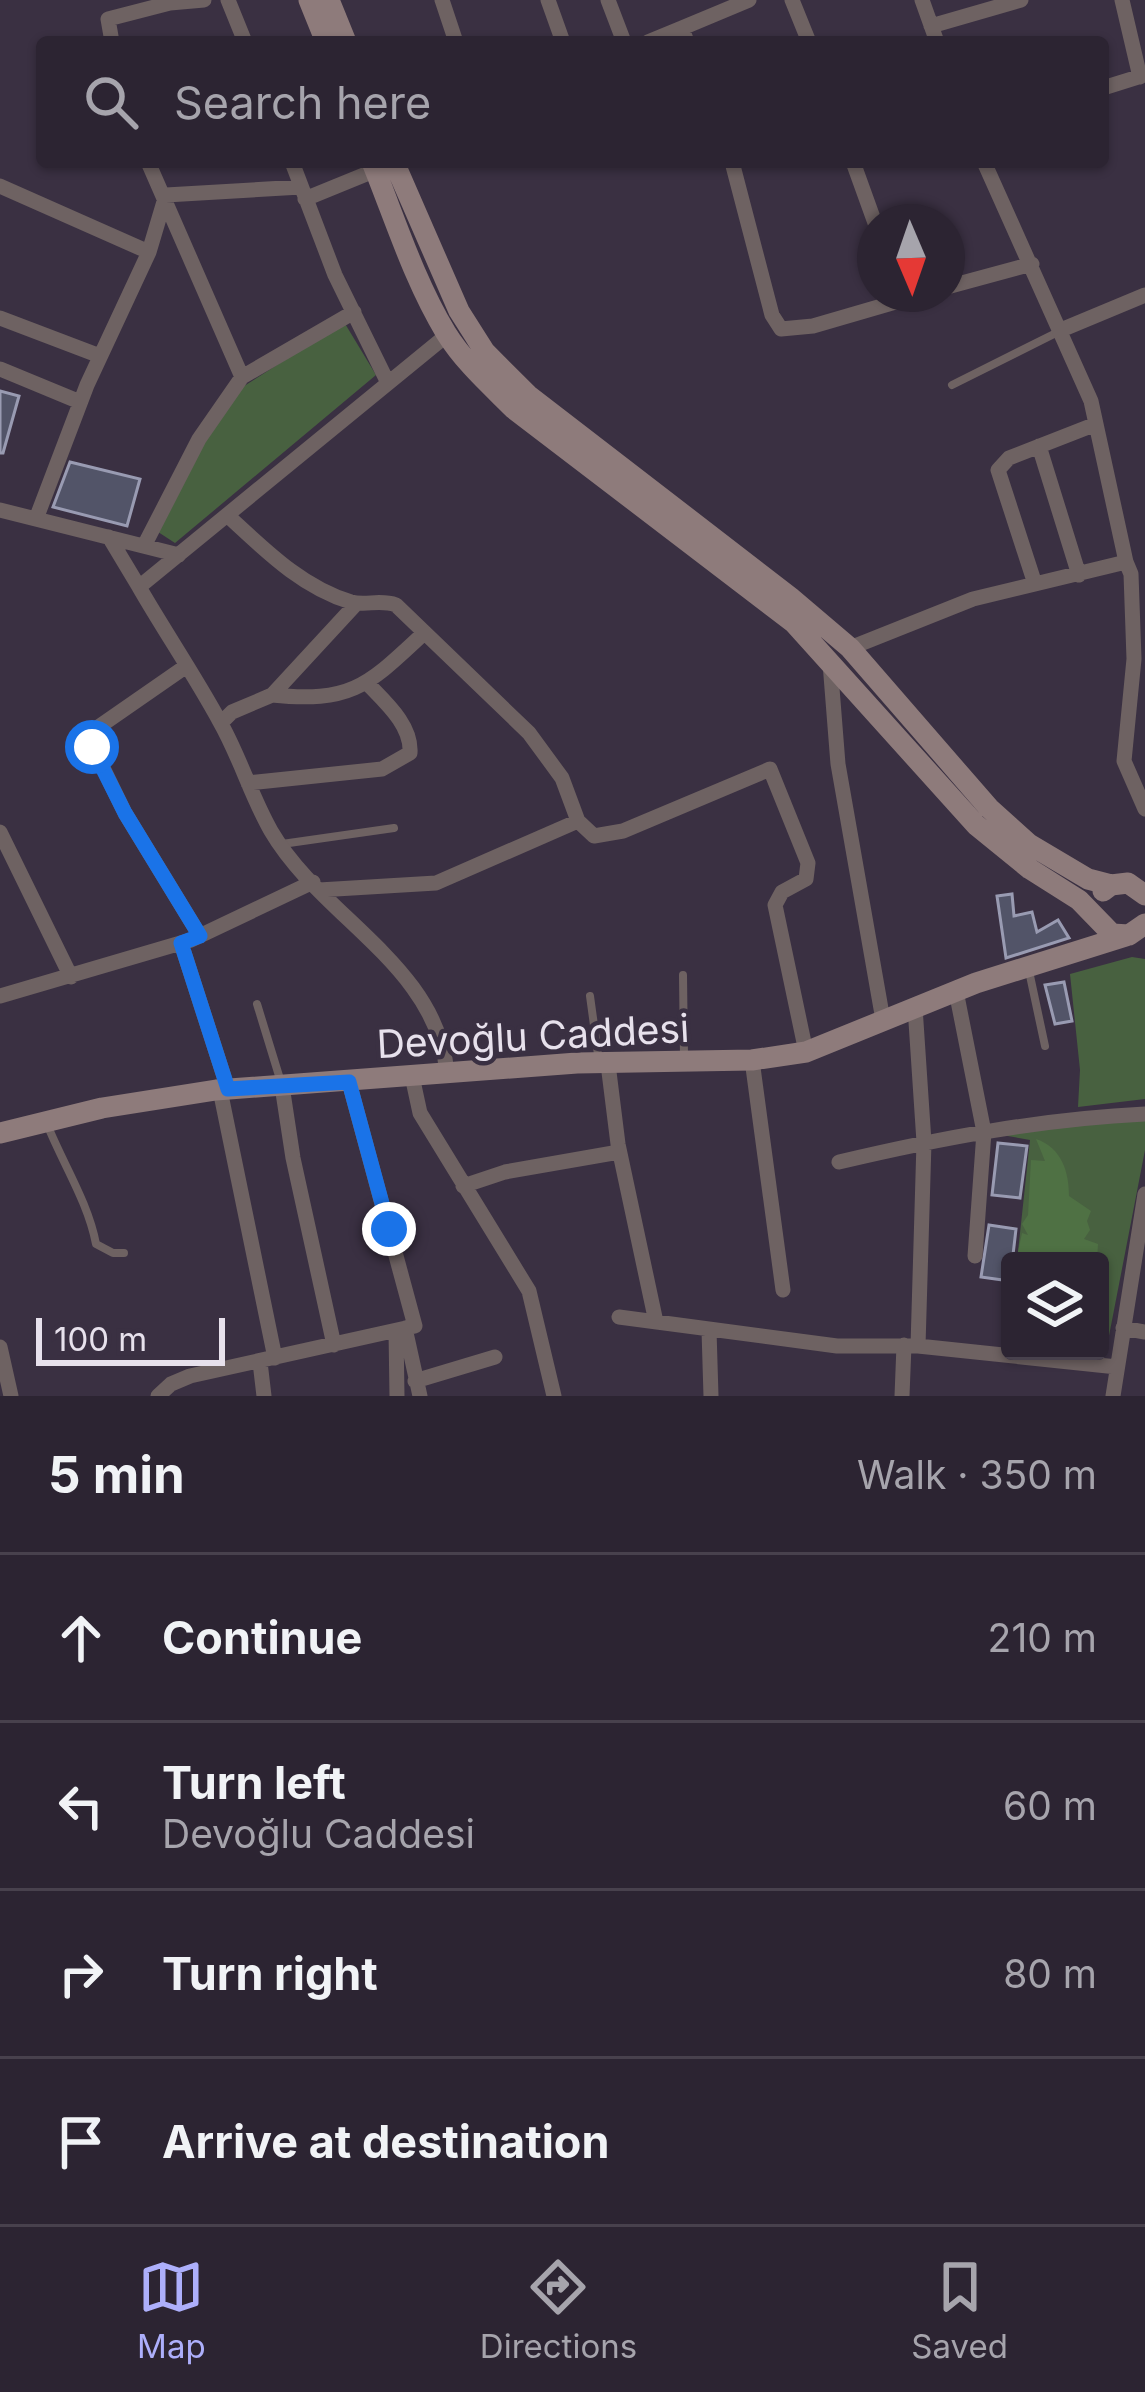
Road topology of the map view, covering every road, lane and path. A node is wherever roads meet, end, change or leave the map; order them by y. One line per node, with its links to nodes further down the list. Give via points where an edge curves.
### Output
1 (204, 0): 15 (street, via 108,19)
2 (228, 0): 16 (street)
3 (309, 0): 17 (street)
4 (328, 0): 18 (street)
5 (442, 0): 19 (street)
6 (548, 0): 20 (street)
7 (608, 0): 21 (street)
8 (748, 0): 14 (street)
9 (792, 0): 22 (street)
10 (922, 0): 13 (street)
11 (1021, 0): 13 (street)
12 (1122, 0): 23 (street)
13 (934, 34)
14 (685, 35)
15 (111, 36)
16 (243, 36)
17 (324, 36)
18 (343, 36)
19 (454, 36)
20 (560, 36)
21 (622, 36)
22 (807, 36)
23 (1143, 76): 24 (street)
24 (1109, 86)
25 (151, 168): 35 (street)
26 (294, 168): 34 (street)
27 (373, 168): 34 (street)
28 (382, 168): 45 (street)
29 (383, 168): 66 (street, via 484,352)
30 (734, 168): 41 (street, via 781,329)
31 (856, 168): 36 (street)
32 (987, 168): 38 (street)
33 (0, 186): 37 (street)
34 (303, 193): 35 (street); 42 (street)
35 (166, 195): 37 (street); 48 (street)
36 (868, 204)
37 (149, 252): 46 (street)
38 (1032, 264): 39 (street); 44 (street)
39 (965, 282)
40 (1145, 295): 44 (street)
41 (857, 311)
42 (353, 312): 48 (street); 49 (street)
43 (0, 318): 46 (street)
44 (1061, 330): 50 (lane); 52 (street)
45 (447, 335): 49 (street); 67 (street, via 514,409 794,623)
46 (100, 356): 51 (street)
47 (0, 370): 51 (street)
48 (242, 377): 58 (street)
49 (388, 383): 55 (street)
50 (952, 385)
51 (80, 402): 56 (street)
52 (1096, 424): 53 (street); 60 (street)
53 (1039, 446): 61 (street); 62 (street, via 998,470)
54 (0, 510): 56 (street)
55 (227, 515): 59 (street); 64 (street, via 284,566)
56 (36, 519): 57 (street)
57 (109, 537): 58 (street); 63 (street)
58 (144, 546): 59 (street)
59 (179, 555): 63 (street)
60 (1126, 562): 61 (street); 73 (street, via 1134,659 1124,760)
61 (1079, 575): 62 (street)
62 (1036, 584): 66 (street, via 973,599)
63 (139, 587): 68 (street)
64 (356, 604): 65 (street, via 382,599); 70 (street)
65 (424, 633): 69 (street); 74 (street, via 529,733 562,778)
66 (850, 648): 78 (street, via 989,808 1029,844)
67 (830, 660): 81 (street, via 976,825); 94 (street, via 838,764)
68 (185, 667): 71 (street); 83 (street, via 87,734)
69 (367, 683): 70 (street, via 337,696); 72 (street, via 411,741 400,762)
70 (272, 695): 71 (street)
71 (221, 723): 72 (street)
72 (248, 783): 77 (street)
73 (1145, 809)
74 (578, 821): 79 (street, via 436,883); 96 (street, via 607,836 770,770 808,863 806,878 775,905)
75 (394, 828): 77 (lane)
76 (0, 832): 88 (street)
77 (280, 844): 79 (street)
78 (1111, 885): 80 (street); 81 (street, via 1098,897)
79 (316, 886): 83 (street); 100 (street, via 436,1022)
80 (1145, 893)
81 (1097, 918): 82 (street, via 1112,934); 85 (street, via 1086,938)
82 (1139, 931): 85 (street, Devoğlu Caddesi)
83 (200, 936): 84 (street)
84 (181, 943): 88 (street); 104 (street)
85 (1056, 958): 86 (street, Devoğlu Caddesi)
86 (1028, 966): 89 (street, Devoğlu Caddesi); 95 (lane)
87 (682, 975): 98 (lane)
88 (71, 977): 90 (street)
89 (956, 991): 93 (street, Devoğlu Caddesi); 107 (street)
90 (0, 996)
91 (590, 996): 99 (lane)
92 (256, 1004): 103 (lane)
93 (915, 1007): 94 (street, Devoğlu Caddesi); 109 (street)
94 (883, 1020): 96 (street, Devoğlu Caddesi)
95 (1046, 1046)
96 (806, 1052): 97 (street, Devoğlu Caddesi)
97 (752, 1060): 98 (street, Devoğlu Caddesi); 116 (street)
98 (684, 1063): 99 (street, Devoğlu Caddesi)
99 (604, 1064): 100 (street, Devoğlu Caddesi); 110 (street)
100 (447, 1073): 101 (street, Devoğlu Caddesi)
101 (412, 1076): 102 (street, Devoğlu Caddesi); 112 (street, via 419,1113)
102 (349, 1082): 103 (street, Devoğlu Caddesi); 120 (street, via 415,1326)
103 (282, 1087): 104 (street, Devoğlu Caddesi); 123 (street)
104 (224, 1090): 106 (street, Devoğlu Caddesi); 127 (street)
105 (1145, 1114): 107 (street)
106 (46, 1121): 108 (street, Devoğlu Caddesi); 114 (lane, via 96,1244)
107 (984, 1132): 109 (street); 115 (street)
108 (0, 1133)
109 (924, 1142): 111 (street); 124 (street)
110 (620, 1152): 112 (street); 118 (street)
111 (839, 1162)
112 (463, 1186): 134 (street, via 529,1291)
113 (1144, 1204): 119 (street)
114 (124, 1253)
115 (975, 1256)
116 (783, 1290)
117 (619, 1317): 118 (street)
118 (656, 1322): 121 (street)
119 (1123, 1328): 122 (street); 128 (street)
120 (400, 1329): 123 (street); 129 (street); 133 (street)
121 (710, 1330): 124 (street, via 837,1346); 135 (street)
122 (1145, 1332)
123 (334, 1345): 127 (street)
124 (911, 1345): 128 (street); 136 (street)
125 (0, 1347): 130 (street)
126 (495, 1357): 129 (street)
127 (268, 1360): 131 (street, via 190,1376); 132 (street)
128 (1117, 1367): 137 (street)
129 (417, 1388)
130 (11, 1396)
131 (158, 1396)
132 (264, 1396)
133 (397, 1396)
134 (554, 1396)
135 (711, 1396)
136 (902, 1396)
137 (1113, 1396)

